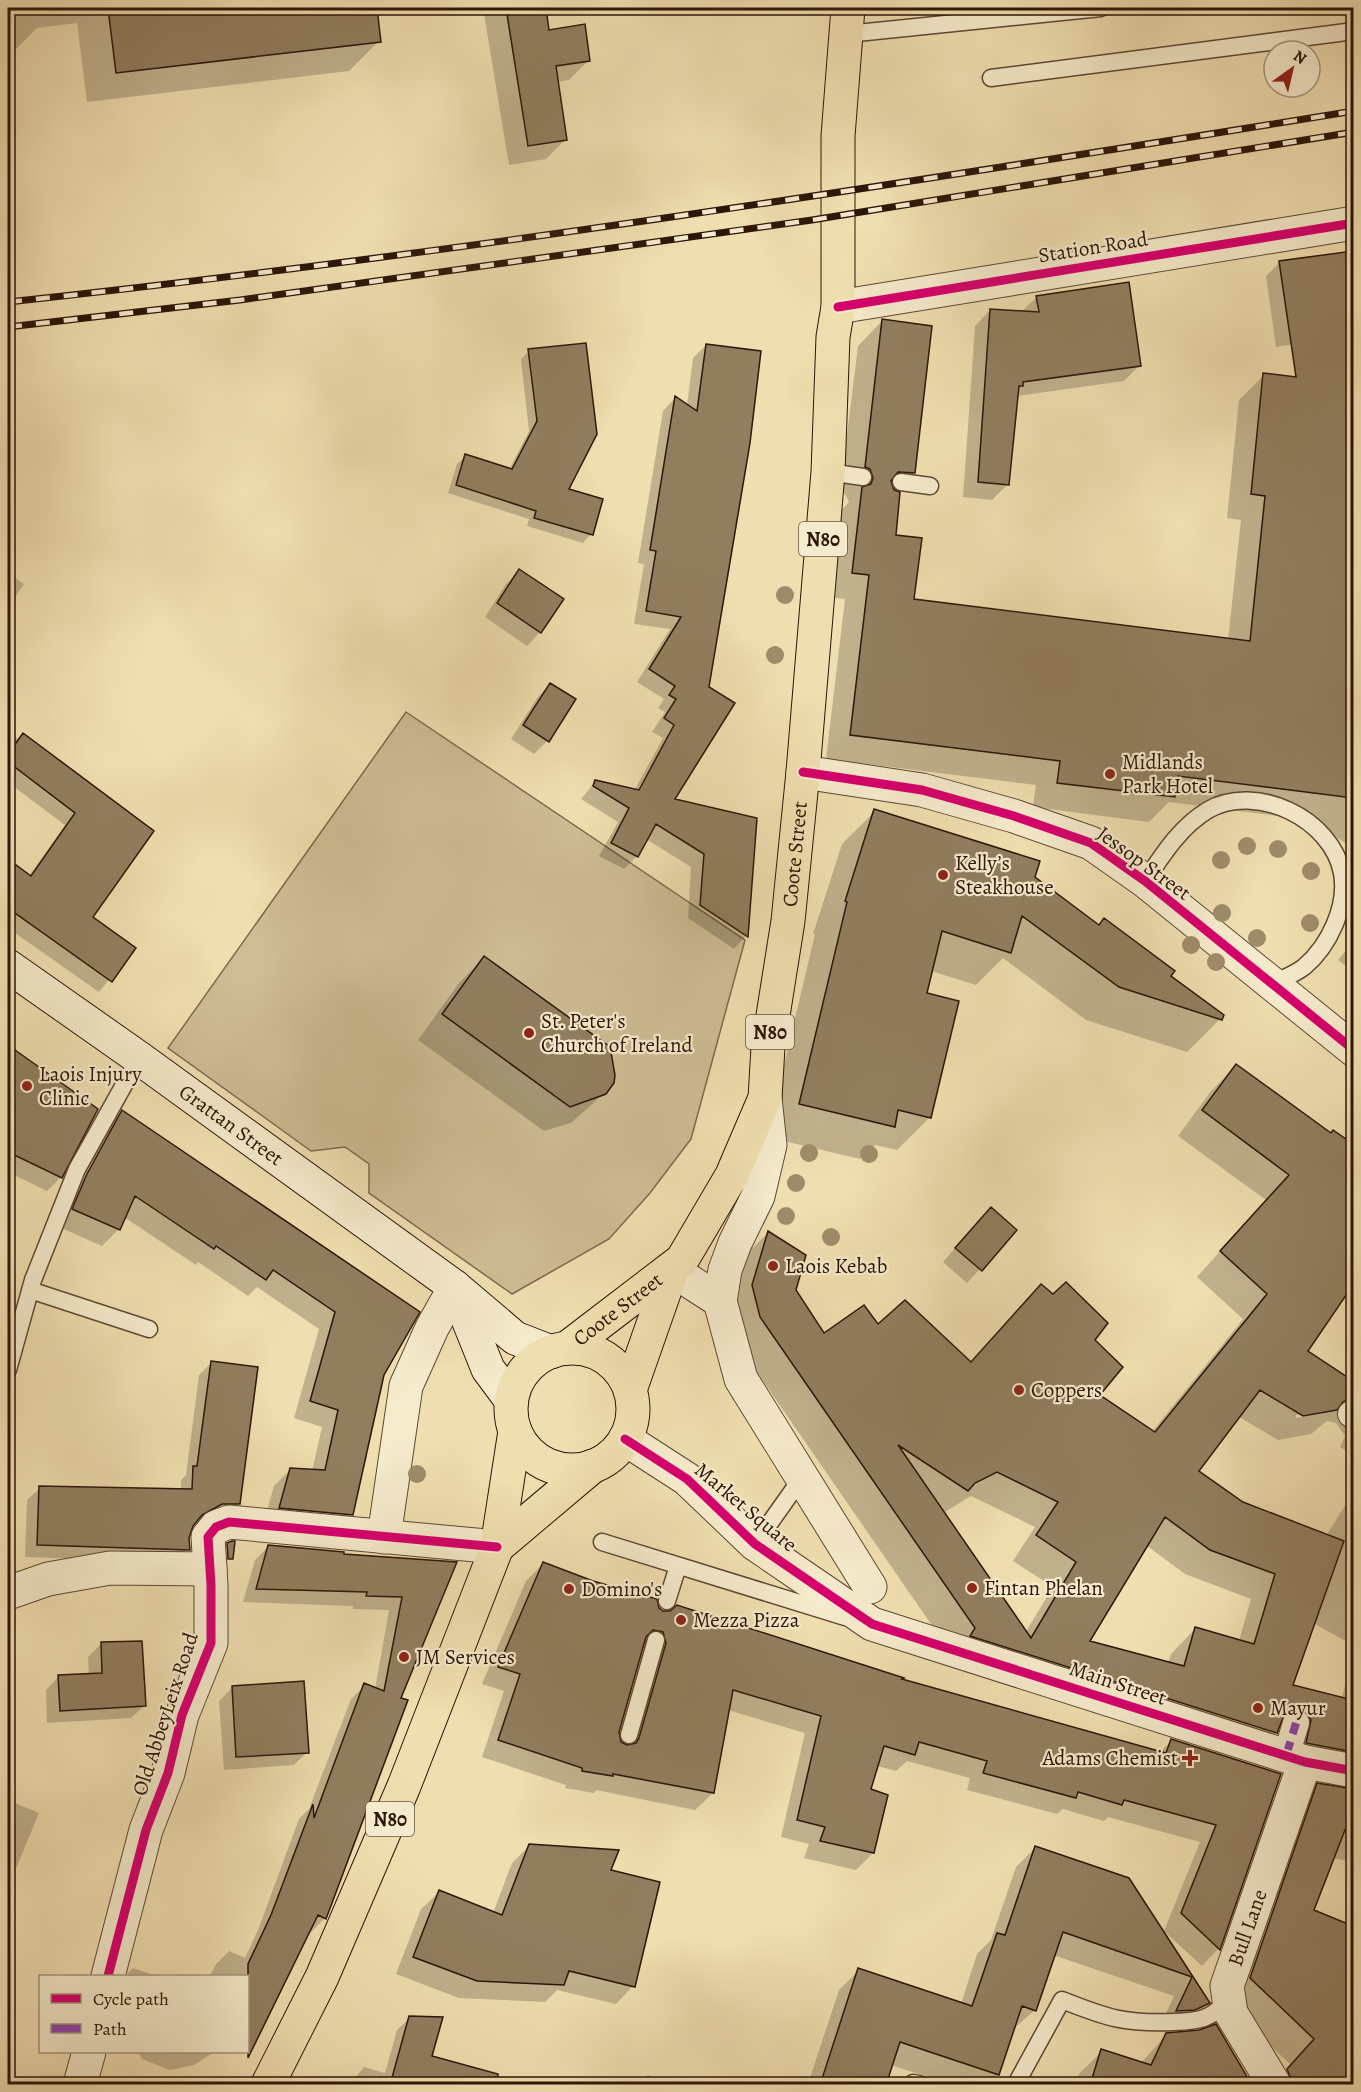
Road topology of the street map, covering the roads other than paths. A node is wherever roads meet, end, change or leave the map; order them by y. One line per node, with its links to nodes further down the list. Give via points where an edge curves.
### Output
1 (1101, 8): 2 (lane)
2 (848, 21): 6 (main road, N80, via 838,136)
3 (1353, 31): 4 (lane)
4 (991, 78)
5 (1353, 223): 6 (street, Station Road)
6 (838, 307): 7 (main road, Coote Street / N80, via 833,337)
7 (828, 472): 8 (lane); 11 (main road, Coote Street / N80)
8 (863, 477)
9 (901, 482): 10 (lane)
10 (930, 486)
11 (803, 772): 12 (street, Jessop Street, via 922,790 1014,816 1091,843); 19 (main road, Coote Street / N80)
12 (1145, 881): 13 (lane, via 1186,826 1210,808 1250,798 1286,808 1313,827 1331,846 1342,873); 16 (street, Jessop Street)
13 (1342, 887): 14 (lane); 16 (lane, via 1332,930 1304,967)
14 (1353, 903)
15 (8, 966): 18 (street, Grattan Street)
16 (1272, 984): 17 (street, Jessop Street)
17 (1353, 1050)
18 (139, 1058): 21 (street, Grattan Street); 22 (lane, via 77,1168)
19 (765, 1098): 20 (main road, Coote Street / N80, via 732,1175 682,1260); 23 (street, via 770,1145 758,1196 735,1243)
20 (672, 1270): 23 (street); 25 (main road, Coote Street / N80); 27 (main road, Coote Street / N80)
21 (455, 1287): 25 (street, Grattan Street, via 515,1338); 28 (street, via 488,1369); 32 (street, via 406,1386)
22 (30, 1290): 24 (lane); 26 (lane)
23 (720, 1301): 31 (street, via 741,1379)
24 (149, 1329)
25 (559, 1350): 27 (main road, via 588,1350 603,1357 616,1367); 28 (main road, N80, via 538,1359 522,1373)
26 (8, 1370)
27 (630, 1390): 29 (main road, N80, via 632,1418)
28 (513, 1416): 30 (main road, via 523,1446 537,1459 575,1470); 35 (main road, N80)
29 (625, 1439): 30 (main road, N80, via 611,1455); 34 (street, Market Square, via 687,1479)
30 (593, 1466): 35 (main road, N80)
31 (803, 1476): 34 (lane); 38 (street)
32 (384, 1537): 35 (street, Old AbbeyLeix Road); 37 (street, Old AbbeyLeix Road, via 229,1522 216,1527 208,1537)
33 (602, 1542): 36 (lane)
34 (755, 1544): 41 (street, Market Square)
35 (497, 1547): 51 (main road, N80, via 399,1797 322,1977)
36 (678, 1566): 40 (lane); 41 (lane)
37 (210, 1569): 39 (street, via 110,1568 48,1579); 47 (street, Old AbbeyLeix Road, via 211,1643 182,1715 168,1773 146,1830)
38 (870, 1587)
39 (8, 1593)
40 (667, 1601)
41 (872, 1624): 45 (street, Main Street)
42 (656, 1640): 44 (lane)
43 (1296, 1723): 45 (street)
44 (629, 1735)
45 (1296, 1759): 46 (street, Main Street); 48 (street, Bull Lane, via 1232,1966)
46 (1353, 1771)
47 (109, 1975)
48 (1227, 2000): 52 (lane, via 1216,2014 1197,2021 1134,2024 1062,2000); 53 (street)
49 (88, 2053): 50 (street)
50 (80, 2085)
51 (268, 2085)
52 (1016, 2085)
53 (1274, 2085)

